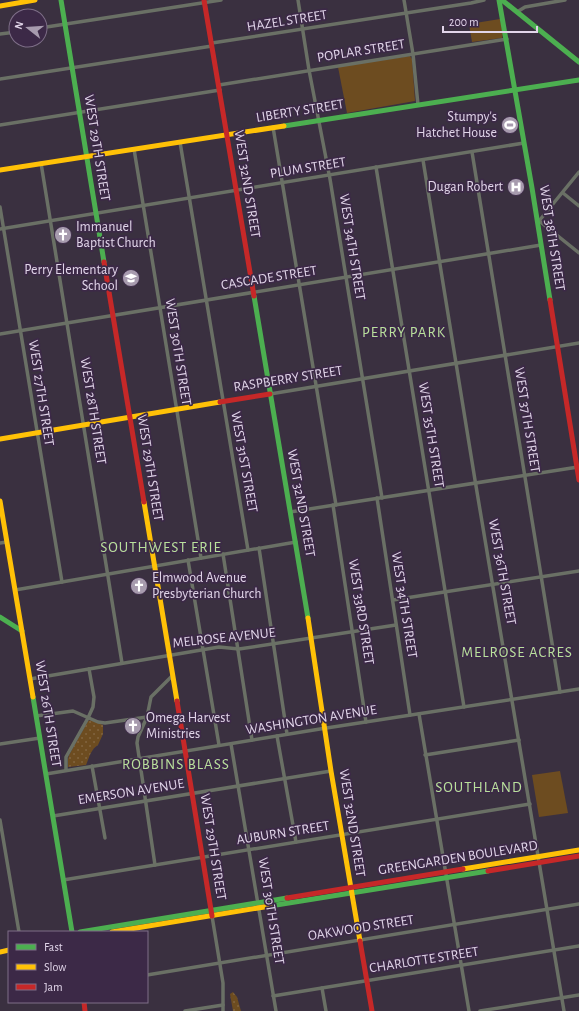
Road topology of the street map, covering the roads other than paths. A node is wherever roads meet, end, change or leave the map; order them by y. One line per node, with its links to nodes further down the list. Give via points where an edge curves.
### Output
1 (36, 0): 11 (street)
2 (60, 0): 14 (street, WEST 29TH STREET)
3 (221, 0): 10 (street)
4 (298, 0): 16 (street, WEST 34TH STREET)
5 (404, 0): 13 (street)
6 (484, 0): 13 (street, HAZEL STREET)
7 (499, 0): 17 (street, WEST 38TH STREET)
8 (502, 0): 12 (street)
9 (565, 0): 12 (street, via 525,6)
10 (204, 1): 14 (street); 18 (street, WEST 32ND STREET)
11 (0, 6)
12 (517, 12): 20 (street)
13 (406, 13): 16 (street, HAZEL STREET); 19 (street)
14 (65, 24): 15 (street); 21 (street, WEST 29TH STREET)
15 (48, 27)
16 (303, 30): 18 (street, HAZEL STREET); 22 (street, WEST 34TH STREET)
17 (507, 39): 19 (street, POPLAR STREET); 26 (street, WEST 38TH STREET)
18 (212, 45): 21 (street, HAZEL STREET); 25 (street, WEST 32ND STREET)
19 (413, 54): 22 (street, POPLAR STREET); 27 (street)
20 (579, 62)
21 (72, 68): 23 (street, HAZEL STREET); 28 (street, WEST 29TH STREET)
22 (309, 70): 25 (street, POPLAR STREET); 29 (street, WEST 34TH STREET)
23 (0, 80)
24 (579, 80): 26 (street, LIBERTY STREET)
25 (219, 88): 28 (street, POPLAR STREET); 32 (street, WEST 32ND STREET)
26 (515, 90): 27 (street, LIBERTY STREET); 34 (street, WEST 38TH STREET)
27 (418, 105): 29 (street, LIBERTY STREET)
28 (79, 112): 30 (street, POPLAR STREET); 37 (street, WEST 29TH STREET)
29 (319, 120): 31 (street, LIBERTY STREET); 43 (street, WEST 34TH STREET)
30 (0, 125)
31 (274, 127): 32 (street, LIBERTY STREET); 44 (street, WEST 33RD STREET)
32 (227, 134): 33 (street, LIBERTY STREET); 45 (street, WEST 32ND STREET)
33 (180, 142): 35 (street, LIBERTY STREET); 47 (street, WEST 31ST STREET)
34 (524, 143): 36 (street, PLUM STREET); 53 (street, WEST 38TH STREET)
35 (134, 149): 37 (street, LIBERTY STREET); 48 (street, WEST 30TH STREET)
36 (472, 152): 38 (street, PLUM STREET); 57 (street, WEST 37TH STREET)
37 (86, 156): 39 (street, LIBERTY STREET); 51 (street, WEST 29TH STREET)
38 (423, 160): 40 (street, PLUM STREET); 58 (street, WEST 36TH STREET)
39 (41, 163): 41 (street, LIBERTY STREET); 52 (street, WEST 28TH STREET)
40 (376, 168): 43 (street, PLUM STREET); 59 (street, WEST 35TH STREET)
41 (0, 170)
42 (579, 172): 46 (street)
43 (329, 175): 44 (street, PLUM STREET); 60 (street, WEST 34TH STREET)
44 (283, 183): 45 (street, PLUM STREET); 61 (street, WEST 33RD STREET)
45 (236, 190): 47 (street, PLUM STREET); 62 (street, WEST 32ND STREET)
46 (562, 192): 49 (street); 53 (street)
47 (190, 198): 48 (street, PLUM STREET); 63 (street, WEST 31ST STREET)
48 (143, 206): 51 (street, PLUM STREET); 64 (street, WEST 30TH STREET)
49 (579, 206)
50 (0, 207): 54 (street, WEST 27TH STREET)
51 (96, 214): 52 (street, PLUM STREET); 65 (street, WEST 29TH STREET)
52 (51, 221): 54 (street, PLUM STREET); 66 (street, WEST 28TH STREET)
53 (538, 221): 55 (street, WEST 38TH STREET); 56 (street)
54 (2, 229): 67 (street, WEST 27TH STREET)
55 (541, 245): 57 (street, CASCADE STREET); 70 (street, WEST 38TH STREET)
56 (579, 253)
57 (488, 254): 58 (street, CASCADE STREET); 71 (street, WEST 37TH STREET)
58 (440, 262): 59 (street, CASCADE STREET); 72 (street, WEST 36TH STREET)
59 (393, 270): 60 (street, CASCADE STREET); 73 (street, WEST 35TH STREET)
60 (346, 277): 61 (street, CASCADE STREET); 74 (street, WEST 34TH STREET)
61 (300, 285): 62 (street, CASCADE STREET); 75 (street, WEST 33RD STREET)
62 (253, 292): 63 (street, CASCADE STREET); 76 (street, WEST 32ND STREET)
63 (206, 300): 64 (street, CASCADE STREET); 77 (street, WEST 31ST STREET)
64 (160, 308): 65 (street, CASCADE STREET); 78 (street, WEST 30TH STREET)
65 (113, 316): 66 (street, CASCADE STREET); 79 (street, WEST 29TH STREET)
66 (67, 323): 67 (street, CASCADE STREET); 80 (street, WEST 28TH STREET)
67 (20, 330): 68 (street, CASCADE STREET); 81 (street, WEST 27TH STREET)
68 (0, 334)
69 (579, 343): 70 (street, RASPBERRY STREET)
70 (558, 347): 71 (street, RASPBERRY STREET); 83 (street, WEST 38TH STREET)
71 (505, 355): 72 (street, RASPBERRY STREET); 84 (street, WEST 37TH STREET)
72 (456, 363): 73 (street, RASPBERRY STREET); 86 (street, WEST 36TH STREET)
73 (410, 371): 74 (street, RASPBERRY STREET); 87 (street, WEST 35TH STREET)
74 (363, 379): 75 (street, RASPBERRY STREET); 89 (street, WEST 34TH STREET)
75 (317, 386): 76 (street, RASPBERRY STREET); 91 (street, WEST 33RD STREET)
76 (270, 394): 77 (street, RASPBERRY STREET); 92 (street, WEST 32ND STREET)
77 (223, 402): 78 (street, RASPBERRY STREET); 97 (street, WEST 31ST STREET)
78 (177, 410): 79 (street, RASPBERRY STREET); 99 (street, WEST 30TH STREET)
79 (130, 417): 80 (street, RASPBERRY STREET); 101 (street, WEST 29TH STREET)
80 (84, 425): 81 (street, RASPBERRY STREET); 103 (street, WEST 28TH STREET)
81 (37, 432): 82 (street, RASPBERRY STREET); 105 (street, WEST 27TH STREET)
82 (0, 439)
83 (578, 466): 84 (street); 85 (street, WEST 38TH STREET)
84 (525, 475): 86 (street); 104 (street, WEST 37TH STREET)
85 (579, 480)
86 (475, 483): 87 (street); 106 (street, WEST 36TH STREET)
87 (429, 490): 89 (street); 108 (street, WEST 35TH STREET)
88 (377, 498): 89 (street); 91 (street); 109 (street, WEST 34TH STREET)
89 (382, 498)
90 (0, 501): 93 (street, WEST 26TH STREET)
91 (334, 505): 92 (street); 113 (street, WEST 33RD STREET)
92 (290, 512): 94 (street, WEST 32ND STREET)
93 (7, 542): 95 (street); 107 (street, WEST 26TH STREET)
94 (296, 542): 96 (street); 114 (street, WEST 32ND STREET)
95 (0, 543)
96 (258, 548): 97 (street); 115 (street)
97 (248, 550): 98 (street)
98 (223, 554): 99 (street); 117 (street)
99 (201, 558): 100 (street)
100 (188, 560): 101 (street); 116 (street)
101 (154, 566): 103 (street); 118 (street, WEST 29TH STREET)
102 (579, 571): 104 (street)
103 (108, 574): 105 (street); 119 (street, WEST 28TH STREET)
104 (542, 577): 106 (street); 124 (street, WEST 37TH STREET)
105 (62, 582): 107 (street)
106 (493, 585): 108 (street); 125 (street, WEST 36TH STREET)
107 (15, 590): 112 (street, WEST 26TH STREET)
108 (446, 592): 109 (street); 126 (street, WEST 35TH STREET)
109 (393, 600): 111 (street, WEST 34TH STREET)
110 (0, 617): 112 (street)
111 (396, 625): 113 (street, MELROSE AVENUE); 128 (street, WEST 34TH STREET)
112 (22, 631): 122 (street, WEST 26TH STREET)
113 (353, 632): 114 (street, MELROSE AVENUE); 132 (street, WEST 33RD STREET)
114 (310, 638): 115 (street, MELROSE AVENUE); 133 (street, WEST 32ND STREET)
115 (274, 644): 117 (street, MELROSE AVENUE); 134 (street)
116 (203, 649): 117 (street, MELROSE AVENUE, via 221,646); 118 (street, MELROSE AVENUE); 141 (street)
117 (238, 649): 137 (street)
118 (169, 655): 119 (street, MELROSE AVENUE); 121 (street, WEST 29TH STREET)
119 (122, 663): 120 (street, MELROSE AVENUE)
120 (90, 669): 122 (street, MELROSE AVENUE); 131 (street, via 94,697)
121 (172, 676): 130 (street, via 151,697); 142 (street, WEST 29TH STREET)
122 (30, 679): 129 (street, WEST 26TH STREET)
123 (579, 689): 124 (street, WASHINGTON AVENUE)
124 (560, 692): 125 (street, WASHINGTON AVENUE)
125 (512, 700): 126 (street, WASHINGTON AVENUE); 138 (street, WEST 36TH STREET)
126 (464, 707): 127 (street, WASHINGTON AVENUE)
127 (419, 714): 128 (street, WASHINGTON AVENUE); 143 (street)
128 (410, 715): 132 (street, WASHINGTON AVENUE)
129 (36, 716): 131 (street, via 73,711); 136 (street, WEST 26TH STREET)
130 (147, 717): 131 (street, via 105,723); 144 (street, via 137,739)
131 (88, 718): 146 (street, via 67,755)
132 (366, 722): 133 (street, WASHINGTON AVENUE)
133 (324, 728): 134 (street, WASHINGTON AVENUE); 147 (street, WEST 32ND STREET)
134 (287, 734): 135 (street, WASHINGTON AVENUE)
135 (277, 736): 137 (street, WASHINGTON AVENUE); 149 (street)
136 (40, 738): 139 (street); 148 (street, WEST 26TH STREET)
137 (252, 740): 140 (street, WASHINGTON AVENUE)
138 (519, 740): 143 (street); 153 (street, WEST 36TH STREET)
139 (0, 744)
140 (231, 744): 141 (street, WASHINGTON AVENUE); 150 (street, WEST 30TH STREET)
141 (220, 745): 142 (street, WASHINGTON AVENUE)
142 (185, 751): 144 (street, WASHINGTON AVENUE); 151 (street, WEST 29TH STREET)
143 (425, 755): 156 (street)
144 (139, 759): 145 (street, WASHINGTON AVENUE); 152 (street)
145 (92, 766): 146 (street, WASHINGTON AVENUE); 154 (street)
146 (66, 770): 148 (street, WASHINGTON AVENUE)
147 (331, 771): 149 (street, EMERSON AVENUE); 158 (street, WEST 32ND STREET)
148 (46, 774): 155 (street, WEST 26TH STREET)
149 (285, 778): 150 (street, EMERSON AVENUE); 160 (street)
150 (239, 786): 151 (street, EMERSON AVENUE); 161 (street, WEST 30TH STREET)
151 (192, 793): 152 (street, EMERSON AVENUE); 164 (street, WEST 29TH STREET)
152 (146, 801): 154 (street, EMERSON AVENUE); 166 (street)
153 (530, 804): 156 (street, AUBURN STREET); 165 (street, WEST 36TH STREET)
154 (100, 808): 155 (street, EMERSON AVENUE); 159 (street)
155 (53, 816): 168 (street, WEST 26TH STREET)
156 (436, 819): 158 (street, AUBURN STREET); 167 (street)
157 (0, 820): 175 (street)
158 (342, 835): 160 (street, AUBURN STREET); 169 (street, WEST 32ND STREET)
159 (105, 838)
160 (296, 842): 161 (street, AUBURN STREET)
161 (250, 850): 164 (street, AUBURN STREET); 171 (street, WEST 30TH STREET)
162 (579, 850): 165 (street, GREENGARDEN BOULEVARD)
163 (579, 856): 165 (street, GREENGARDEN BOULEVARD)
164 (202, 857): 166 (street, AUBURN STREET); 173 (street, WEST 29TH STREET)
165 (539, 859): 167 (street, GREENGARDEN BOULEVARD); 172 (street, WEST 36TH STREET)
166 (155, 865): 168 (street, AUBURN STREET)
167 (445, 874): 169 (street, GREENGARDEN BOULEVARD); 174 (street)
168 (64, 880): 176 (street, WEST 26TH STREET)
169 (351, 890): 171 (street, GREENGARDEN BOULEVARD); 179 (street, WEST 32ND STREET)
170 (579, 904): 172 (street, OAKWOOD STREET)
171 (258, 905): 173 (street, GREENGARDEN BOULEVARD); 182 (street, WEST 30TH STREET)
172 (547, 909): 174 (street, OAKWOOD STREET); 181 (street, WEST 36TH STREET)
173 (212, 913): 177 (street, GREENGARDEN BOULEVARD); 178 (street, GREENGARDEN BOULEVARD); 183 (street, WEST 29TH STREET)
174 (454, 924): 179 (street, OAKWOOD STREET); 184 (street)
175 (19, 931)
176 (72, 931)
177 (87, 931)
178 (117, 931)
179 (360, 940): 182 (street, OAKWOOD STREET); 186 (street, WEST 32ND STREET)
180 (579, 946): 181 (street, CHARLOTTE STREET)
181 (554, 950): 184 (street, CHARLOTTE STREET); 190 (street, WEST 36TH STREET)
182 (267, 955): 183 (street, OAKWOOD STREET); 189 (street, WEST 30TH STREET)
183 (220, 963): 185 (street, OAKWOOD STREET); 191 (street, WEST 29TH STREET)
184 (461, 965): 186 (street, CHARLOTTE STREET); 197 (street)
185 (148, 975)
186 (367, 980): 187 (street, CHARLOTTE STREET); 196 (street, WEST 32ND STREET)
187 (322, 988): 189 (street, CHARLOTTE STREET); 195 (street)
188 (579, 995): 190 (street)
189 (273, 996): 194 (street, WEST 30TH STREET)
190 (562, 998): 198 (street); 199 (street, WEST 36TH STREET)
191 (223, 1005): 192 (street); 193 (street, WEST 29TH STREET)
192 (185, 1011)
193 (223, 1011)
194 (276, 1011)
195 (326, 1011)
196 (372, 1011)
197 (469, 1011)
198 (480, 1011)
199 (564, 1011)

